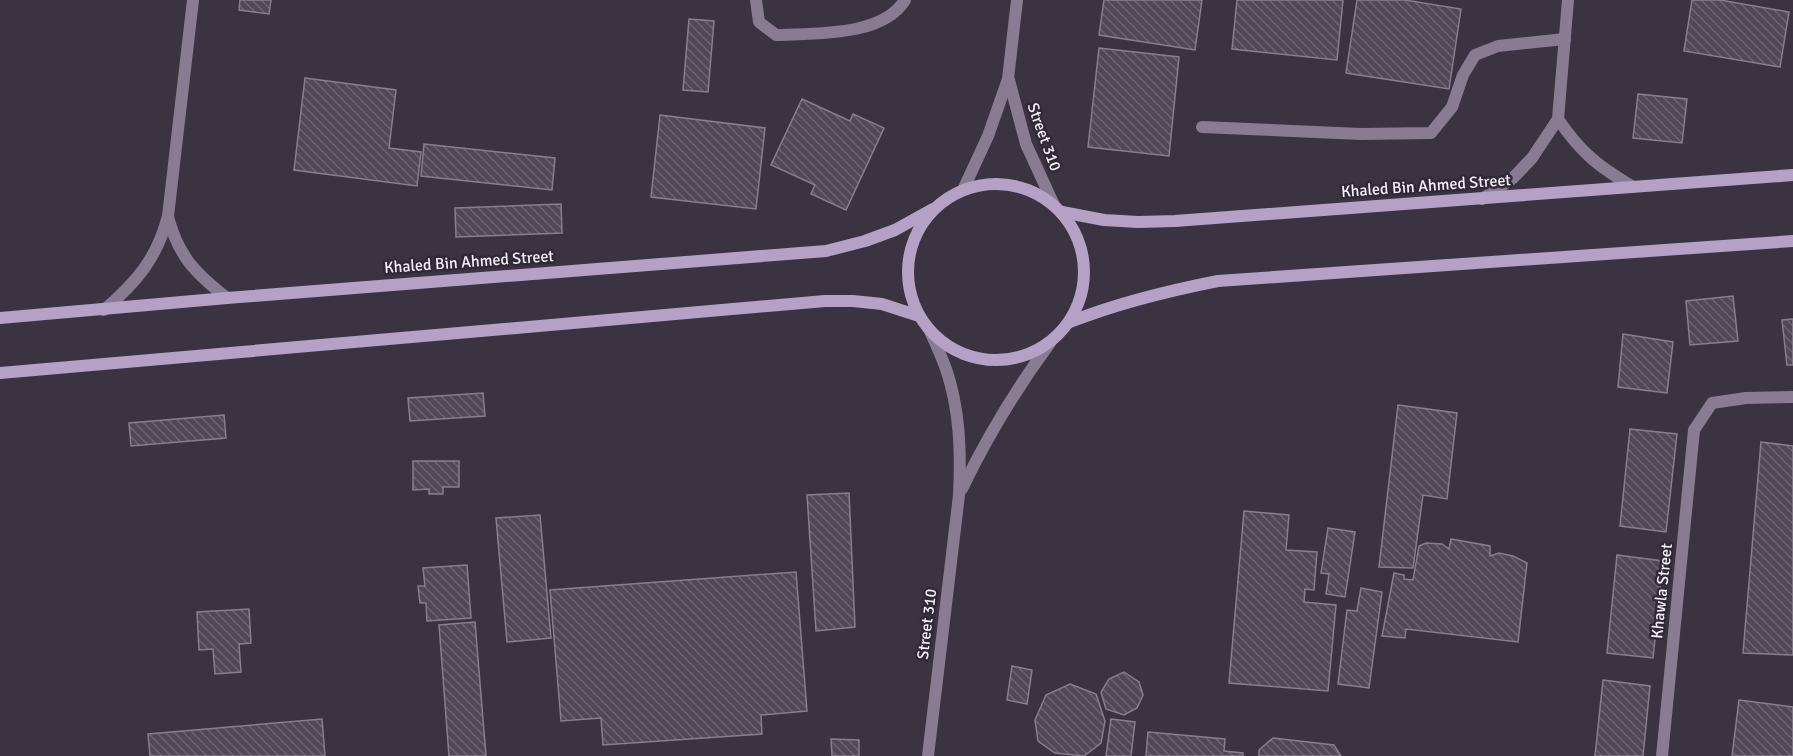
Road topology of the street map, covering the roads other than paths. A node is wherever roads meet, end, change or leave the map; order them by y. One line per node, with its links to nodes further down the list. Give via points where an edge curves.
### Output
1 (193, 0): 16 (street)
2 (756, 0): 3 (street, via 759,22 776,35 854,30 889,17)
3 (905, 0)
4 (1017, 0): 7 (street, Street 310)
5 (1568, 0): 6 (street)
6 (1565, 39): 8 (street); 9 (street, via 1498,46 1475,55 1452,106 1431,133)
7 (1008, 79): 12 (street, Street 310); 15 (street, Street 310, via 1026,144)
8 (1558, 119): 11 (street, via 1587,156); 13 (street, via 1526,165)
9 (1202, 127)
10 (1793, 175): 11 (main road, Khaled Bin Ahmed Street)
11 (1633, 187): 13 (main road, Khaled Bin Ahmed Street)
12 (963, 190): 14 (main road); 15 (main road, via 986,184 1010,185 1034,192)
13 (1482, 199): 15 (main road, Khaled Bin Ahmed Street, via 1138,222 1104,220)
14 (933, 209): 18 (main road, Khaled Bin Ahmed Street, via 895,230 826,251); 20 (main road, via 910,249 911,295)
15 (1058, 209): 22 (main road, via 1075,232 1083,254 1085,278)
16 (168, 216): 18 (street, via 182,255 194,271); 19 (street, via 145,269)
17 (1793, 241): 22 (main road, via 1218,281 1131,301)
18 (226, 298): 19 (main road, Khaled Bin Ahmed Street)
19 (104, 310): 21 (main road, Khaled Bin Ahmed Street)
20 (920, 316): 23 (main road); 25 (main road, via 882,304 825,301)
21 (0, 318)
22 (1070, 322): 24 (main road)
23 (929, 329): 24 (main road, via 949,347 982,359 1026,356); 27 (street, Street 310, via 946,369 956,410 961,452)
24 (1050, 343): 27 (street, Street 310, via 1000,416)
25 (0, 373)
26 (1793, 397): 29 (street, via 1712,403 1694,430)
27 (958, 495): 28 (street, Street 310)
28 (928, 756)
29 (1662, 756)

